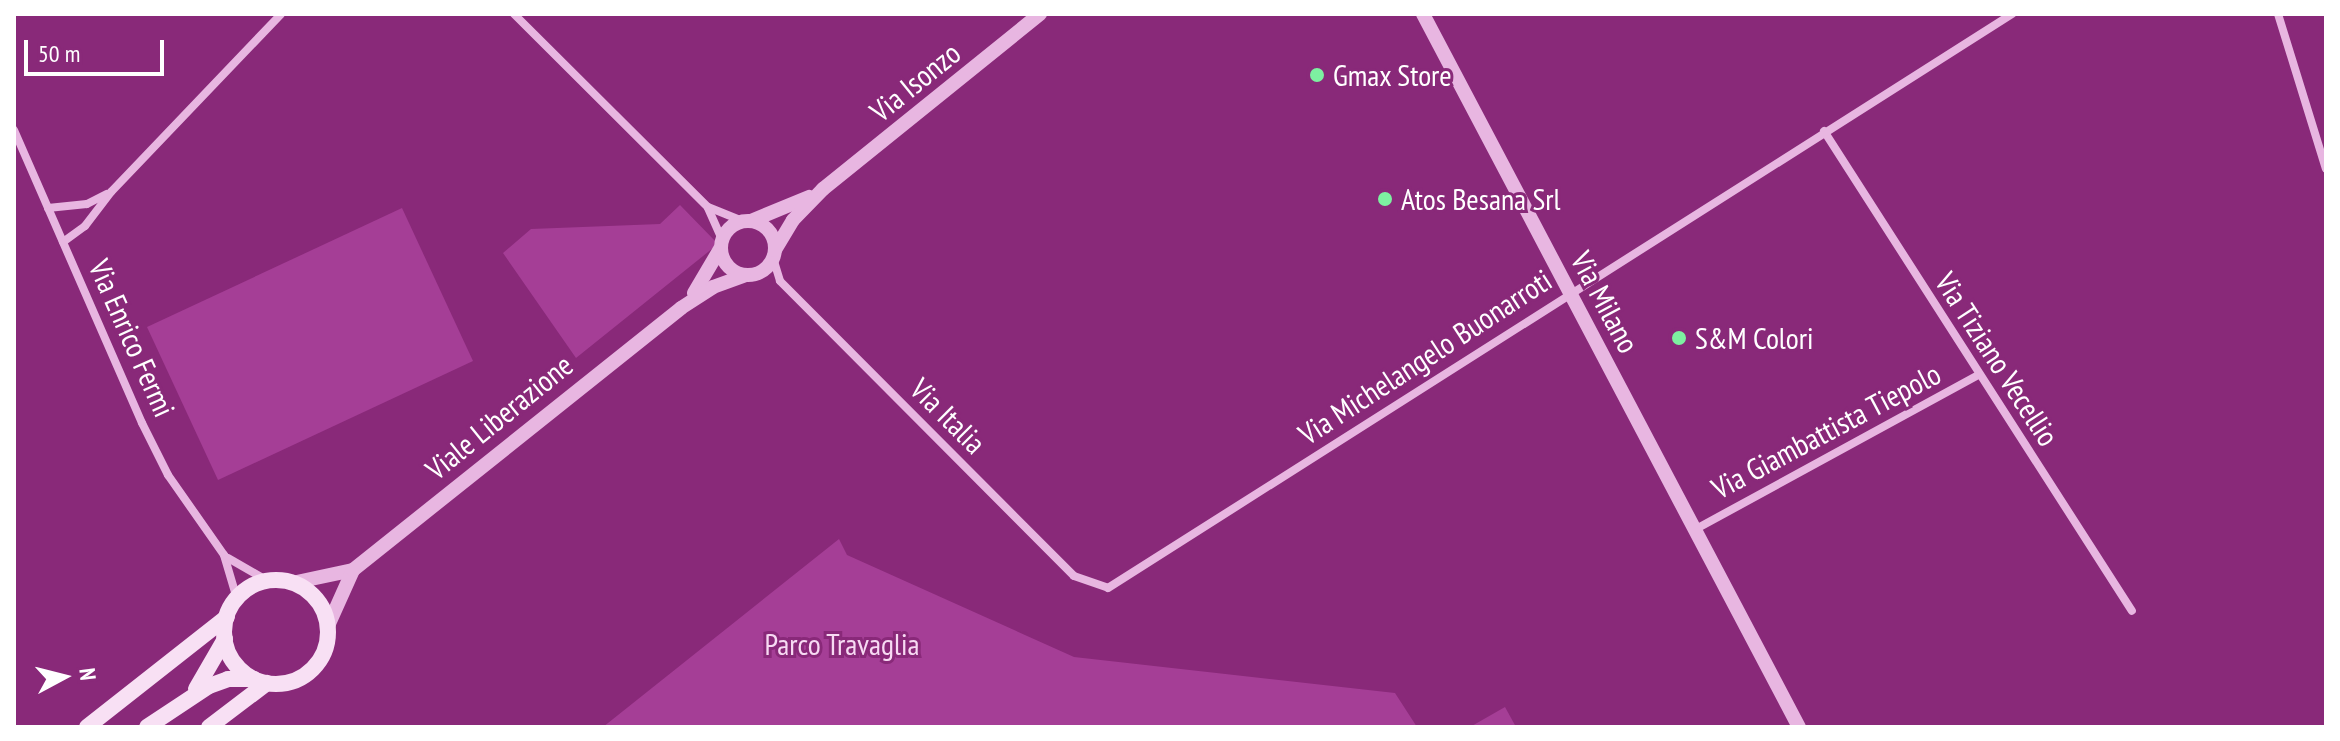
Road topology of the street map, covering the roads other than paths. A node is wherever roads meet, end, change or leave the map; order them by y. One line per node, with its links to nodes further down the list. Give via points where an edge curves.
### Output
1 (281, 14): 11 (street)
2 (514, 14): 12 (street)
3 (1040, 14): 10 (street, Via Isonzo)
4 (1423, 14): 19 (street, Via Milano)
5 (2012, 14): 8 (street, Via Michelangelo Buonarroti)
6 (2278, 14): 9 (street)
7 (14, 130): 13 (street, Via Enrico Fermi)
8 (1824, 131): 19 (street, Via Michelangelo Buonarroti); 21 (street, Via Tiziano Vecellio)
9 (2326, 168)
10 (823, 189): 14 (street, Via Isonzo); 17 (street, Via Isonzo, via 793,220)
11 (111, 192): 13 (street, via 87,204); 15 (street, via 85,226)
12 (708, 207): 14 (street); 16 (street)
13 (48, 208): 15 (street, Via Enrico Fermi)
14 (747, 221): 16 (street); 17 (street, via 766,228)
15 (63, 242): 23 (street, Via Enrico Fermi, via 168,475)
16 (721, 244): 18 (street, via 730,269); 20 (street, Viale Liberazione, via 706,279)
17 (774, 254): 18 (street, via 762,272); 27 (street, Via Italia, via 780,281 1074,576)
18 (744, 276): 20 (street, Viale Liberazione, via 713,287)
19 (1571, 293): 22 (street, Via Milano); 27 (street, Via Michelangelo Buonarroti)
20 (681, 308): 24 (street, Viale Liberazione)
21 (1979, 375): 22 (street, Via Giambattista Tiepolo); 29 (street, Via Tiziano Vecellio)
22 (1696, 529): 38 (street, Via Milano)
23 (224, 555): 25 (street, Via Enrico Fermi); 28 (street, Via Enrico Fermi)
24 (353, 570): 26 (street, Viale Liberazione); 31 (street, Viale Liberazione)
25 (268, 581): 26 (main road); 28 (main road)
26 (292, 583): 31 (main road, via 314,597)
27 (1108, 588)
28 (237, 599): 30 (main road)
29 (2132, 611)
30 (227, 617): 32 (main road); 35 (main road)
31 (328, 626): 33 (main road, via 325,650 309,673 286,683)
32 (225, 639): 33 (main road, via 232,659); 34 (main road)
33 (260, 681): 34 (main road, via 228,679); 37 (main road)
34 (193, 694): 36 (main road)
35 (87, 727)
36 (147, 727)
37 (209, 727)
38 (1799, 727)

